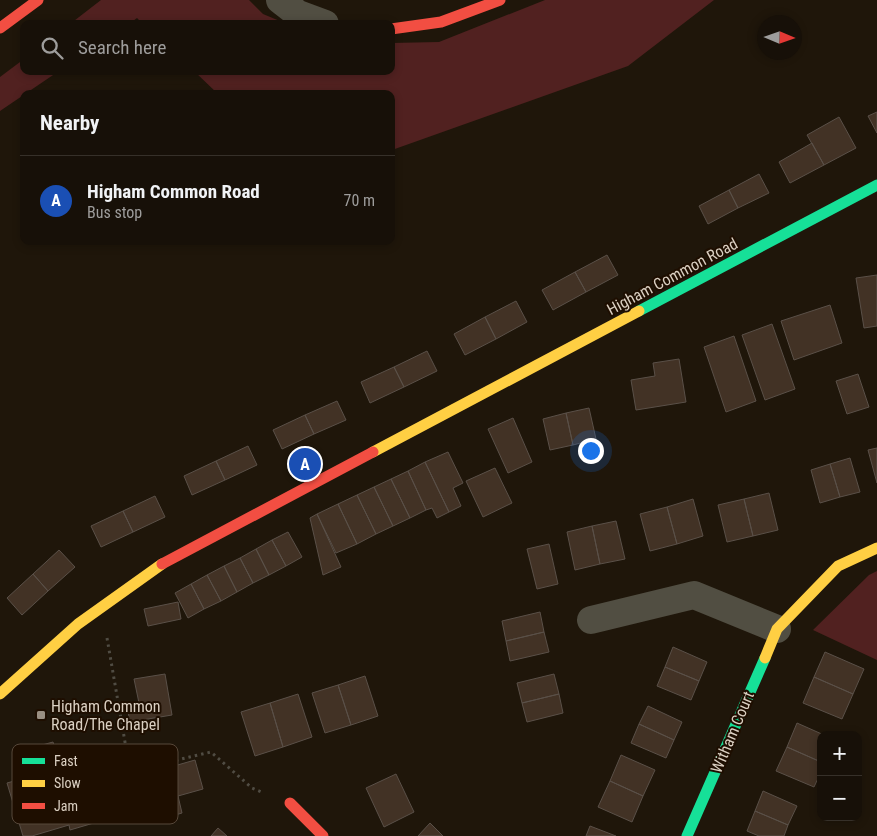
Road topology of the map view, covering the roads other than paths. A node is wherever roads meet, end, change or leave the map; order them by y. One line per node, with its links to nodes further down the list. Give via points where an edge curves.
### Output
1 (38, 0): 5 (main road)
2 (280, 0): 4 (street, via 298,14)
3 (500, 0): 6 (main road, via 441,22)
4 (314, 20)
5 (0, 28)
6 (395, 28)
7 (877, 185): 11 (main road, Higham Common Road, via 170,559 78,624)
8 (877, 548): 10 (main road, Witham Court, via 838,566)
9 (591, 620): 10 (street, via 694,595)
10 (777, 628): 14 (main road, Witham Court)
11 (0, 694)
12 (290, 803): 13 (main road)
13 (323, 836)
14 (688, 836)

